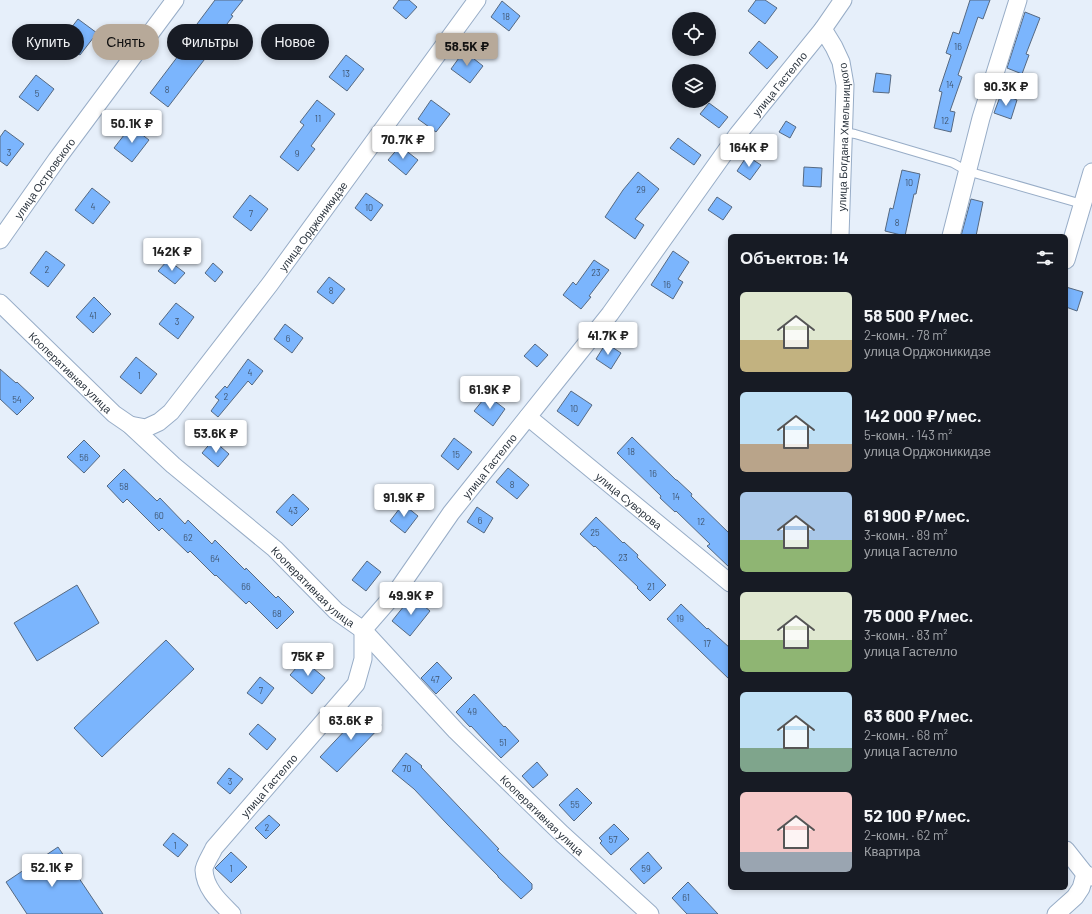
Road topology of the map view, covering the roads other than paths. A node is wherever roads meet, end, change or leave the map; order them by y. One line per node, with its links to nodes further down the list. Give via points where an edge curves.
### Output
1 (175, 0): 12 (street, улица Островского)
2 (477, 0): 16 (street, улица Орджоникидзе, via 270,284 171,412 146,428)
3 (843, 0): 5 (street)
4 (1018, 0): 7 (street)
5 (824, 29): 6 (street, улица Богдана Хмельницкого, via 841,62 845,85); 15 (street, улица Гастелло, via 738,134 610,314)
6 (844, 132): 7 (lane, via 953,163); 10 (street, улица Богдана Хмельницкого)
7 (967, 171): 9 (lane); 11 (street)
8 (1092, 172): 9 (street)
9 (1087, 206): 13 (street)
10 (840, 234)
11 (951, 234)
12 (0, 240)
13 (1068, 255)
14 (0, 303): 16 (street, Кооперативная улица, via 114,414)
15 (528, 417): 17 (street, улица Суворова); 18 (street, улица Гастелло, via 451,513 397,591)
16 (130, 425): 18 (street, Кооперативная улица, via 173,465 275,549 336,611)
17 (728, 581)
18 (363, 630): 21 (street, улица Гастелло, via 363,659 356,684 214,848 204,869 207,884 214,896); 22 (street, Кооперативная улица, via 456,731 562,834)
19 (1068, 852): 20 (street)
20 (1088, 876): 23 (street, via 1075,897)
21 (232, 914)
22 (650, 914)
23 (1056, 914)

